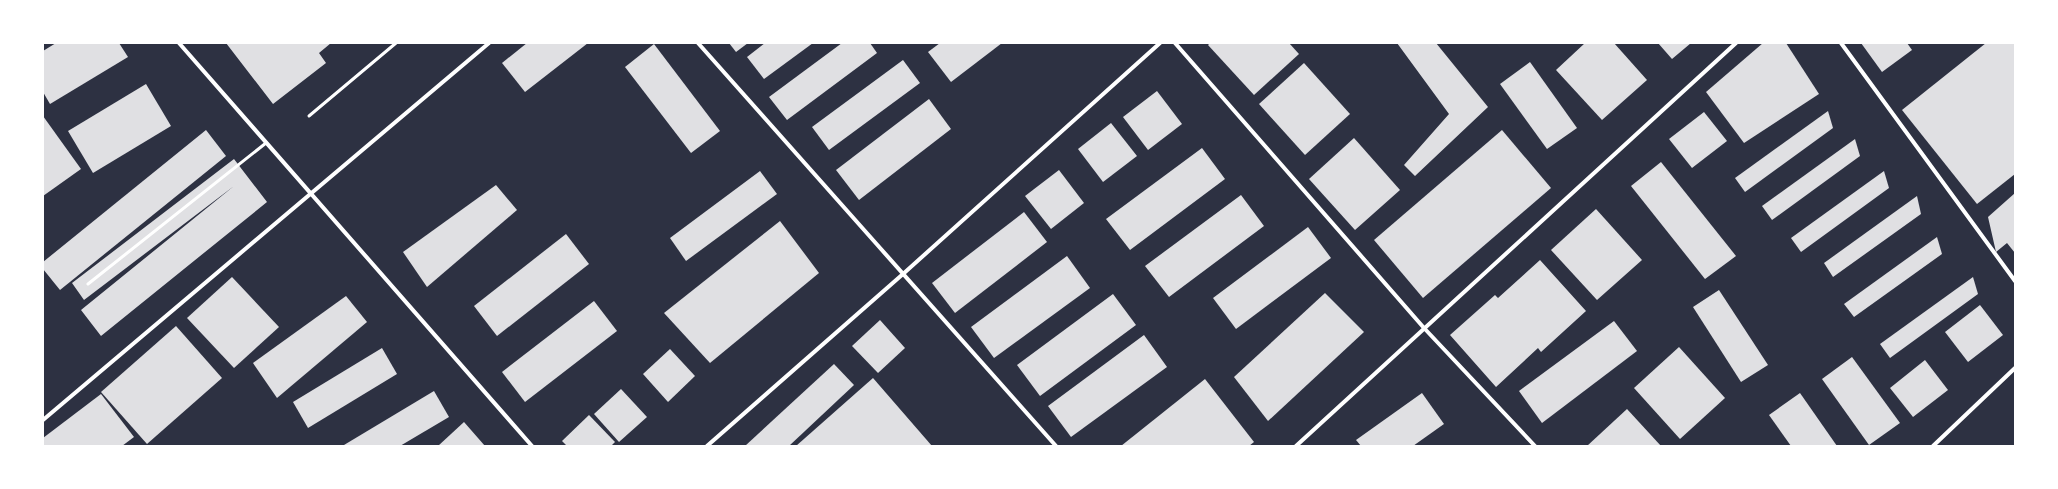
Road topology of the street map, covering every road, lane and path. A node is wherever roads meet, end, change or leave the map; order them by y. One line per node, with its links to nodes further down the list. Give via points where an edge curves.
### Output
1 (179, 43): 10 (street)
2 (396, 43): 9 (lane)
3 (489, 43): 11 (street)
4 (698, 43): 12 (street)
5 (1160, 43): 12 (street)
6 (1175, 43): 15 (street)
7 (1736, 43): 15 (street)
8 (1841, 43): 13 (street)
9 (309, 116)
10 (266, 143): 11 (street); 14 (lane)
11 (310, 194): 17 (street); 18 (street)
12 (903, 274): 19 (street); 20 (street)
13 (2015, 281)
14 (88, 284)
15 (1424, 328): 21 (street); 22 (street)
16 (2015, 368): 23 (street)
17 (43, 420)
18 (532, 446)
19 (707, 446)
20 (1056, 446)
21 (1296, 446)
22 (1534, 446)
23 (1933, 446)

